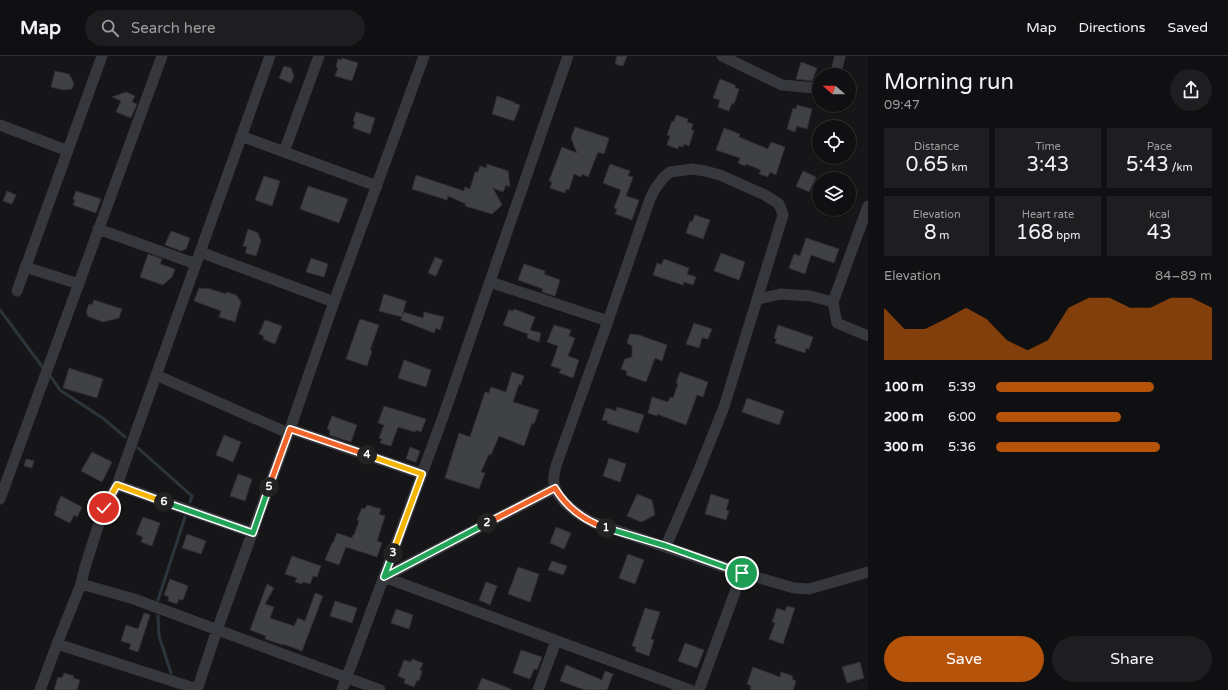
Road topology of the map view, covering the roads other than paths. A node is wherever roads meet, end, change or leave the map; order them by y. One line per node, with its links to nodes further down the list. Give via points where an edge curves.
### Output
1 (102, 56): 13 (street)
2 (162, 56): 17 (street)
3 (270, 56): 12 (street)
4 (319, 56): 14 (street)
5 (424, 56): 15 (street)
6 (568, 56): 21 (street)
7 (722, 56): 10 (street, via 782,85)
8 (840, 56): 9 (street)
9 (836, 68)
10 (812, 88)
11 (0, 125): 13 (street)
12 (241, 136): 14 (street); 18 (street)
13 (68, 151): 20 (street)
14 (284, 152): 15 (street)
15 (377, 186): 25 (street)
16 (868, 206): 26 (street)
17 (98, 230): 19 (street); 22 (street)
18 (200, 252): 19 (street); 25 (street)
19 (196, 264): 29 (street)
20 (25, 267): 22 (street); 23 (street)
21 (490, 282): 27 (street); 31 (street)
22 (79, 284): 32 (street)
23 (16, 291)
24 (758, 299): 26 (street, via 780,294 810,296); 27 (street, via 783,215 779,204 720,175 692,169 670,172 653,194); 37 (street, via 724,407)
25 (334, 302): 30 (street)
26 (833, 302): 28 (street, via 837,323)
27 (608, 321): 34 (street, via 555,469)
28 (868, 336)
29 (156, 375): 30 (street); 33 (street)
30 (289, 431): 31 (street); 36 (street)
31 (422, 474): 40 (street)
32 (3, 477): 35 (street)
33 (117, 485): 36 (street); 41 (street, via 104,508)
34 (555, 488): 37 (street, via 560,497 573,509 592,522); 40 (street)
35 (0, 499)
36 (253, 533): 42 (street)
37 (666, 546): 39 (street)
38 (868, 572): 39 (street, via 809,589 794,588)
39 (742, 573): 52 (street)
40 (384, 577): 43 (street); 45 (street)
41 (81, 584): 42 (street, via 134,599); 44 (street)
42 (217, 630): 45 (street); 47 (street)
43 (556, 640): 50 (street); 51 (street)
44 (57, 644): 46 (street); 47 (street)
45 (346, 678): 48 (street); 49 (street)
46 (40, 690)
47 (197, 690)
48 (342, 690)
49 (380, 690)
50 (538, 690)
51 (690, 690)
52 (700, 690)

